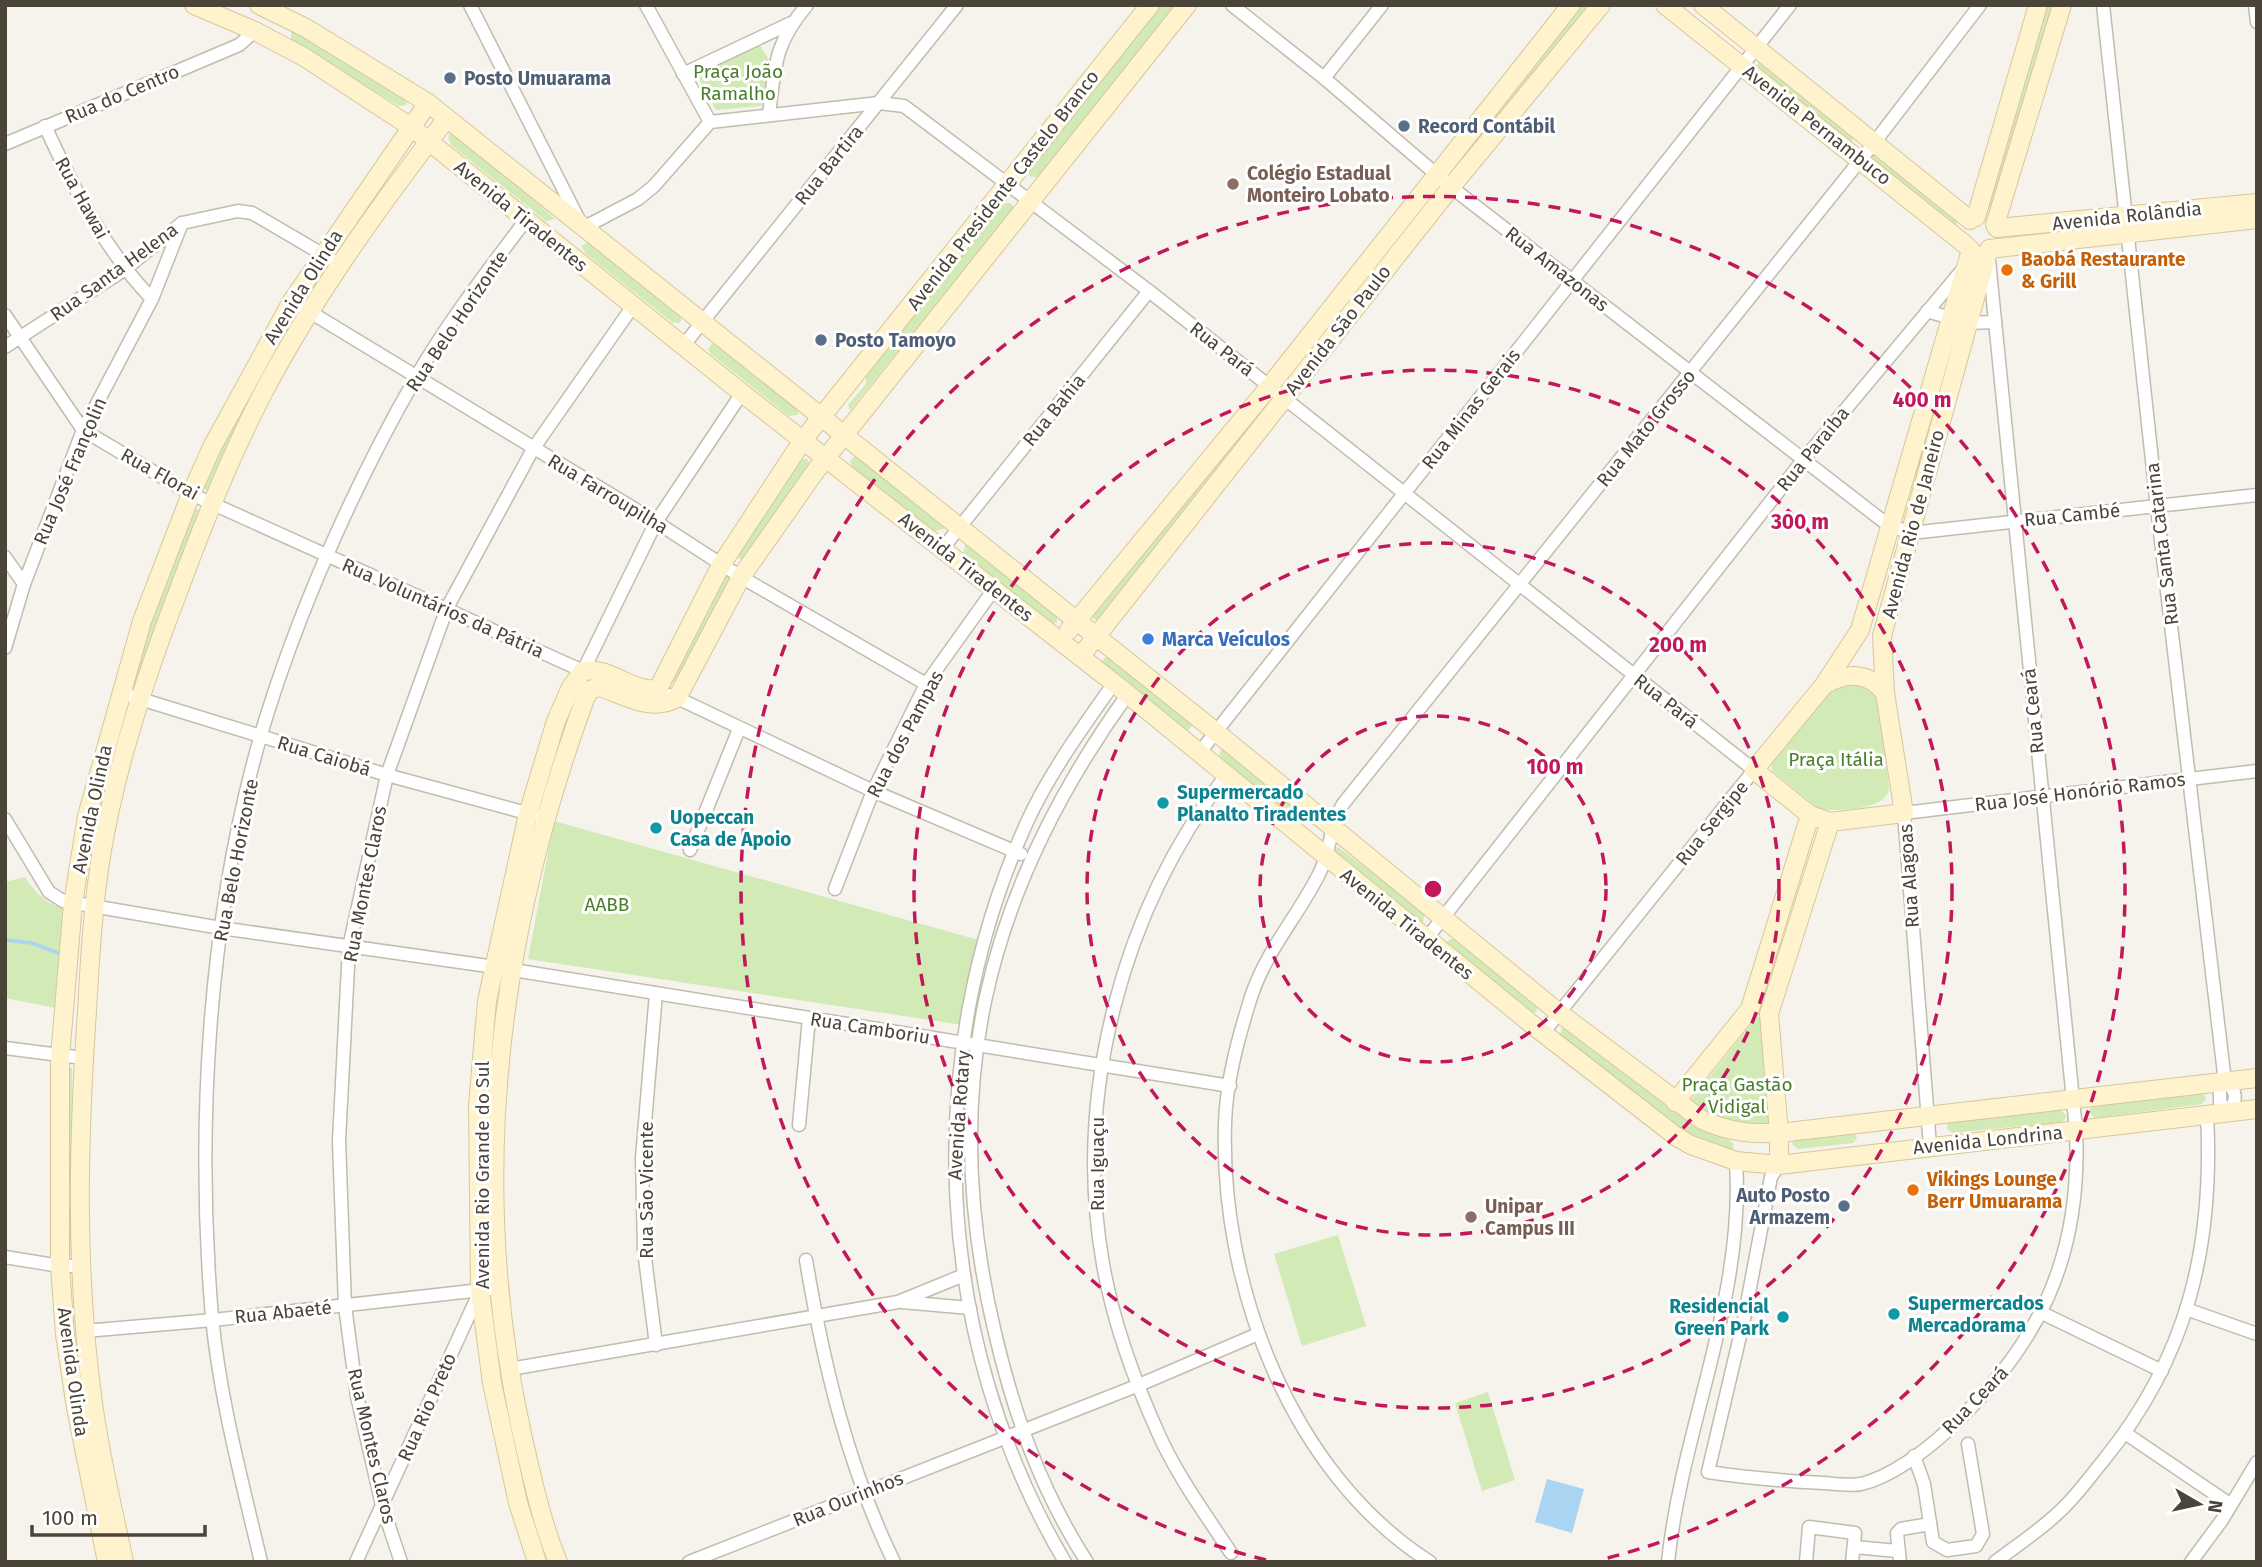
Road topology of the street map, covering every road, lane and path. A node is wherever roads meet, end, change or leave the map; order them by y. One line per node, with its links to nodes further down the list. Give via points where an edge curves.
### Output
1 (194, 5): 23 (street, Avenida Tiradentes)
2 (245, 5): 23 (street)
3 (470, 5): 55 (street)
4 (646, 5): 31 (street)
5 (957, 5): 34 (street, Rua Bartira)
6 (1150, 5): 45 (street, Avenida Presidente Castelo Branco)
7 (1187, 5): 47 (street, Avenida Presidente Castelo Branco)
8 (1232, 5): 32 (street, Rua Amazonas)
9 (1382, 5): 32 (street)
10 (1571, 5): 44 (street, Avenida São Paulo)
11 (1601, 5): 46 (street, Avenida São Paulo)
12 (1665, 5): 30 (street, Avenida Pernambuco)
13 (1703, 5): 28 (street, Avenida Pernambuco)
14 (1790, 5): 28 (street)
15 (1980, 5): 41 (street, Rua Mato Grosso)
16 (2038, 5): 50 (street)
17 (2062, 5): 54 (street)
18 (2103, 5): 49 (street, Rua Santa Catarina)
19 (2255, 5): 22 (street)
20 (267, 6): 25 (street); 33 (street, Avenida Tiradentes)
21 (805, 6): 24 (street)
22 (2257, 22)
23 (237, 23): 25 (street, Avenida Tiradentes); 27 (street)
24 (791, 23): 26 (street); 29 (street)
25 (255, 31): 27 (street, Rua do Centro); 39 (street, Avenida Tiradentes, via 304,57)
26 (759, 36): 29 (street); 31 (street)
27 (239, 45): 38 (street, Rua do Centro)
28 (1756, 48): 30 (street, Rua Minas Gerais); 41 (street, Avenida Pernambuco)
29 (776, 54): 35 (street)
30 (1743, 66): 43 (street, Avenida Pernambuco); 61 (street, Rua Minas Gerais)
31 (683, 74): 37 (street)
32 (1324, 78): 44 (street, Rua Amazonas)
33 (428, 103): 36 (street, Avenida Tiradentes); 39 (street, Avenida Olinda)
34 (879, 103): 35 (street, Rua Pará); 45 (street, Rua Pará, via 904,106); 71 (street, Rua Bartira)
35 (769, 115): 37 (street, Rua Pará)
36 (447, 118): 40 (street, Avenida Olinda); 55 (street, Avenida Tiradentes)
37 (710, 122): 55 (street, via 654,186)
38 (45, 127): 42 (street, Rua do Centro); 60 (street, Rua Hawai, via 75,193)
39 (411, 127): 40 (street, Avenida Tiradentes); 58 (street, Avenida Olinda)
40 (429, 141): 52 (street, Avenida Tiradentes); 59 (street, Avenida Olinda)
41 (1874, 143): 43 (street, Rua Mato Grosso); 50 (street, Avenida Pernambuco)
42 (5, 144)
43 (1861, 159): 57 (street, Avenida Pernambuco); 75 (street, Rua Mato Grosso)
44 (1436, 173): 46 (street, Rua Amazonas); 77 (street, Avenida São Paulo)
45 (1009, 183): 47 (street, Rua Pará); 79 (street, Avenida Presidente Castelo Branco)
46 (1451, 187): 61 (street, Rua Amazonas); 80 (street, Avenida São Paulo)
47 (1031, 201): 62 (street, Rua Pará); 81 (street, Avenida Presidente Castelo Branco)
48 (2257, 203): 49 (street, Avenida Rolândia)
49 (2125, 216): 54 (street, Avenida Rolândia); 56 (street, Rua Santa Catarina)
50 (1973, 219): 54 (street, via 1987,218); 57 (street, via 1963,229)
51 (2257, 219): 56 (street, Avenida Rolândia)
52 (525, 221): 65 (street, Avenida Tiradentes); 76 (street, Rua Belo Horizonte)
53 (182, 223): 58 (street, Rua Santa Helena, via 226,212 252,213); 60 (street, Rua Santa Helena); 63 (street, Rua José Françolin)
54 (1996, 227): 57 (street, via 1998,238)
55 (583, 228): 71 (street, Avenida Tiradentes)
56 (2127, 235): 57 (street, Avenida Rolândia); 93 (street, Rua Santa Catarina)
57 (1978, 252): 66 (street, Rua Paraíba); 69 (street, Avenida Rio de Janeiro); 69 (street, Avenida Rio de Janeiro); 70 (street, Rua Ceará)
58 (322, 253): 59 (street, Rua Santa Helena); 64 (street, Avenida Olinda)
59 (341, 265): 67 (street, Avenida Olinda)
60 (124, 270): 63 (street, Rua Hawai); 72 (street, Rua Santa Helena)
61 (1573, 281): 75 (street, Rua Amazonas); 90 (street, Rua Minas Gerais)
62 (1149, 291): 77 (street, Rua Pará); 97 (street, Rua Bahia)
63 (152, 299): 83 (street, Rua José Françolin)
64 (292, 301): 67 (street, Rua Farroupilha); 89 (street, Avenida Olinda, via 229,413)
65 (633, 306): 73 (street, Avenida Tiradentes); 86 (street, Rua Montes Claros)
66 (1927, 311): 69 (street); 88 (street, Rua Paraíba)
67 (310, 314): 76 (street, Rua Farroupilha); 92 (street, Avenida Olinda, via 263,395)
68 (5, 315): 72 (street, Rua Florai)
69 (1959, 321): 70 (street); 96 (street, Avenida Rio de Janeiro); 98 (street, Avenida Rio de Janeiro)
70 (1995, 322): 94 (street, Rua Ceará)
71 (700, 323): 73 (street, Rua Bartira); 82 (street, Avenida Tiradentes)
72 (20, 339): 74 (street, Rua Santa Helena); 83 (street, Rua Florai)
73 (683, 346): 78 (street, Avenida Tiradentes)
74 (5, 347)
75 (1691, 372): 88 (street, Rua Amazonas); 105 (street, Rua Mato Grosso)
76 (415, 379): 86 (street, Rua Farroupilha); 100 (street, Rua Belo Horizonte)
77 (1269, 387): 80 (street, Rua Pará); 108 (street, Avenida São Paulo)
78 (742, 393): 85 (street, Avenida Tiradentes); 95 (street)
79 (841, 394): 81 (street, via 844,411); 82 (street, Avenida Presidente Castelo Branco)
80 (1284, 399): 90 (street, Rua Pará); 111 (street, Avenida São Paulo)
81 (861, 413): 84 (street, Avenida Presidente Castelo Branco)
82 (821, 419): 84 (street, Avenida Tiradentes); 85 (street, Avenida Presidente Castelo Branco)
83 (83, 430): 89 (street, Rua Florai); 104 (street, Rua José Françolin)
84 (842, 437): 87 (street, Avenida Presidente Castelo Branco); 97 (street, Avenida Tiradentes)
85 (803, 440): 87 (street, Avenida Tiradentes); 102 (street)
86 (533, 449): 95 (street, Rua Farroupilha); 107 (street, Rua Montes Claros)
87 (825, 457): 99 (street, Avenida Tiradentes); 103 (street)
88 (1804, 459): 96 (street, Rua Amazonas); 116 (street, Rua Paraíba)
89 (191, 494): 92 (street, Rua Florai); 123 (street, Avenida Olinda, via 142,621)
90 (1404, 494): 105 (street, Rua Pará); 127 (street, Rua Minas Gerais)
91 (2257, 495): 93 (street, Rua Cambé)
92 (212, 502): 100 (street, Rua Voluntários da Pátria); 125 (street, Avenida Olinda)
93 (2157, 507): 94 (street, Rua Cambé); 134 (street, Rua Santa Catarina)
94 (2014, 521): 98 (street, Rua Cambé); 136 (street, Rua Ceará)
95 (656, 522): 102 (street, Rua Farroupilha); 115 (street)
96 (1888, 525): 98 (street, Rua Cambé); 109 (street, Avenida Rio de Janeiro)
97 (960, 529): 99 (street, Rua Bahia); 108 (street, Avenida Tiradentes)
98 (1911, 533): 110 (street, Avenida Rio de Janeiro)
99 (943, 548): 106 (street, Avenida Tiradentes)
100 (325, 556): 107 (street, Rua Voluntários da Pátria); 128 (street, Rua Belo Horizonte)
101 (5, 557): 104 (street)
102 (721, 565): 103 (street, Rua Farroupilha); 119 (street)
103 (741, 577): 117 (street, Rua Farroupilha); 124 (street)
104 (24, 584): 113 (street, Rua José Françolin)
105 (1520, 586): 116 (street, Rua Pará); 142 (street, Rua Mato Grosso, via 1343,804)
106 (994, 589): 112 (street, Avenida Tiradentes); 117 (street, Rua dos Pampas)
107 (447, 608): 115 (street, Rua Voluntários da Pátria); 133 (street, Rua Montes Claros)
108 (1075, 622): 111 (street, Avenida Tiradentes); 112 (street, Avenida São Paulo)
109 (1860, 630): 110 (street); 118 (street, Rua Sergipe)
110 (1882, 636): 122 (street, Rua Alagoas)
111 (1094, 637): 114 (street, Avenida São Paulo); 127 (street, Avenida Tiradentes)
112 (1060, 641): 114 (street, Avenida Tiradentes)
113 (5, 648)
114 (1080, 657): 120 (street, Avenida Tiradentes)
115 (583, 671): 119 (street, Rua Voluntários da Pátria, via 602,671 648,691); 121 (street); 139 (street, Avenida Rio Grande do Sul, via 556,720)
116 (1634, 675): 130 (street, Rua Pará); 150 (street, Rua Paraíba)
117 (926, 684): 135 (street, Rua dos Pampas)
118 (1824, 685): 122 (street, via 1844,676 1860,676 1879,684); 130 (street, Rua Sergipe)
119 (658, 689): 124 (street, Rua Voluntários da Pátria)
120 (1121, 689): 129 (street, Avenida Tiradentes); 144 (street, Avenida Rotary, via 1054,773); 146 (street, Avenida Rotary)
121 (590, 690): 124 (street, via 599,687 649,705 664,705); 139 (street, Avenida Rio Grande do Sul)
122 (1885, 693): 137 (street, Rua Alagoas)
123 (121, 694): 125 (street, Rua Caiobá); 148 (street, Avenida Olinda, via 87,816)
124 (677, 698): 126 (street, Rua Voluntários da Pátria)
125 (139, 700): 128 (street, Rua Caiobá); 149 (street, Avenida Olinda, via 113,797)
126 (739, 729): 135 (street, Rua Voluntários da Pátria); 143 (street)
127 (1216, 732): 129 (street, Rua Minas Gerais); 142 (street, Avenida Tiradentes)
128 (261, 737): 133 (street, Rua Caiobá); 151 (street, Rua Belo Horizonte)
129 (1200, 752): 132 (street, Avenida Tiradentes)
130 (1754, 770): 138 (street); 157 (street, Rua Sergipe)
131 (2257, 771): 134 (street, Rua José Honório Ramos)
132 (1227, 774): 145 (street, Avenida Tiradentes); 166 (street, Rua Iguaçu, via 1184,837 1127,960)
133 (387, 775): 139 (street, Rua Caiobá); 153 (street, Rua Montes Claros)
134 (2189, 779): 136 (street, Rua José Honório Ramos); 168 (street, Rua Santa Catarina)
135 (873, 791): 144 (street, Rua Voluntários da Pátria); 147 (street, Rua dos Pampas)
136 (2042, 798): 137 (street, Rua José Honório Ramos); 170 (street, Rua Ceará)
137 (1904, 813): 141 (street); 175 (street, Rua Alagoas)
138 (1810, 815): 141 (street); 156 (street)
139 (537, 816): 154 (street, Avenida Rio Grande do Sul)
140 (5, 819): 148 (street, via 49,892)
141 (1830, 822): 158 (street)
142 (1332, 827): 145 (street, Rua Mato Grosso); 150 (street, Avenida Tiradentes)
143 (690, 850)
144 (1015, 852): 146 (street, Rua Voluntários da Pátria); 161 (street, Avenida Rotary, via 989,926)
145 (1325, 857): 152 (street, Avenida Tiradentes); 169 (street, Rua Mato Grosso, via 1253,993)
146 (1031, 858): 162 (street, Avenida Rotary, via 1004,927)
147 (835, 890)
148 (74, 903): 149 (street, Rua Camboriu); 164 (street, Avenida Olinda)
149 (94, 905): 151 (street, Rua Camboriu); 165 (street, Avenida Olinda)
150 (1442, 919): 152 (street, Rua Paraíba); 157 (street, Avenida Tiradentes)
151 (221, 928): 153 (street, Rua Camboriu); 198 (street, Rua Belo Horizonte, via 205,1182)
152 (1427, 938): 160 (street, Avenida Tiradentes)
153 (349, 947): 154 (street, Rua Camboriu); 193 (street, Rua Montes Claros, via 339,1141)
154 (503, 968): 155 (street, Rua Camboriu); 190 (street, Avenida Rio Grande do Sul, via 505,1002 495,1103); 191 (street, Avenida Rio Grande do Sul, via 487,1001 478,1105)
155 (656, 993): 159 (street, Rua Camboriu); 202 (street, Rua São Vicente, via 642,1158 644,1250)
156 (1750, 1009): 158 (street); 171 (street)
157 (1558, 1012): 160 (street, Rua Sergipe); 171 (street, Avenida Tiradentes)
158 (1769, 1014): 180 (street)
159 (809, 1018): 161 (street, Rua Camboriu); 176 (street)
160 (1543, 1033): 183 (street, Avenida Tiradentes, via 1678,1137)
161 (963, 1043): 162 (street, Rua Camboriu); 189 (street, Avenida Rotary, via 953,1157)
162 (978, 1045): 166 (street, Rua Camboriu); 206 (street, Avenida Rotary, via 971,1121 972,1207 982,1278)
163 (5, 1048): 164 (street)
164 (60, 1057): 165 (street); 187 (street, Avenida Olinda)
165 (83, 1058): 188 (street, Avenida Olinda)
166 (1102, 1065): 169 (street, Rua Camboriu); 205 (street, Rua Iguaçu, via 1095,1132 1097,1227 1113,1306)
167 (2257, 1078): 168 (street, Avenida Londrina)
168 (2225, 1082): 170 (street, Avenida Londrina); 173 (street, Rua Santa Catarina, via 2235,1100)
169 (1230, 1086): 200 (street, Rua Mato Grosso, via 1224,1121 1226,1181 1236,1259)
170 (2072, 1100): 175 (street, Avenida Londrina); 179 (street, Rua Ceará)
171 (1675, 1102): 178 (street, Avenida Tiradentes)
172 (2257, 1108): 173 (street, Avenida Londrina)
173 (2228, 1112): 174 (street, Avenida Londrina)
174 (2207, 1114): 179 (street, Avenida Londrina); 195 (street, via 2207,1214)
175 (1928, 1117): 177 (street, Avenida Londrina); 181 (street, Rua Alagoas)
176 (799, 1125)
177 (1861, 1125): 180 (street, Avenida Londrina); 182 (street)
178 (1726, 1130): 180 (street, Avenida Londrina)
179 (2076, 1130): 181 (street, Avenida Londrina); 196 (street, Rua Ceará, via 2070,1221)
180 (1779, 1133): 184 (street)
181 (1930, 1146): 182 (street, Avenida Londrina)
182 (1862, 1153): 184 (street, Avenida Londrina)
183 (1728, 1159): 184 (street, Avenida Londrina); 231 (street, via 1736,1229 1727,1287 1677,1491)
184 (1779, 1165): 210 (street, Rua Ceará, via 1771,1177 1708,1472 1861,1484)
185 (5, 1257): 187 (street)
186 (806, 1260): 197 (street)
187 (60, 1266): 188 (street); 219 (street, Avenida Olinda, via 76,1408)
188 (82, 1266): 199 (street, Avenida Olinda)
189 (964, 1275): 192 (street); 194 (street, Avenida Rotary)
190 (499, 1287): 191 (street, Rua Abaeté); 203 (street, Avenida Rio Grande do Sul)
191 (480, 1291): 193 (street, Rua Abaeté); 213 (street, Rua Rio Preto); 224 (street, Avenida Rio Grande do Sul, via 492,1382)
192 (898, 1302): 194 (street); 197 (street)
193 (345, 1306): 198 (street, Rua Abaeté); 213 (street, Rua Montes Claros, via 357,1396)
194 (970, 1308): 208 (street, Avenida Rotary)
195 (2186, 1309): 201 (street); 204 (street)
196 (2042, 1313): 204 (street); 210 (street, Rua Ceará, via 1993,1386)
197 (815, 1318): 202 (street); 212 (street)
198 (213, 1320): 199 (street, Rua Abaeté); 221 (street, Rua Belo Horizonte, via 231,1433)
199 (85, 1331): 220 (street, Avenida Olinda, via 93,1404)
200 (1258, 1334): 205 (street); 230 (street, Rua Mato Grosso, via 1315,1445 1348,1490)
201 (2257, 1334)
202 (656, 1345): 203 (street)
203 (510, 1369): 225 (street, Avenida Rio Grande do Sul, via 535,1490)
204 (2162, 1371): 207 (street)
205 (1139, 1385): 206 (street); 217 (street, Rua Iguaçu, via 1160,1437)
206 (1023, 1432): 208 (street, Rua Ourinhos); 229 (street, Avenida Rotary, via 1041,1479)
207 (2124, 1433): 214 (street); 234 (street, via 2059,1512)
208 (1006, 1437): 212 (street, Rua Ourinhos); 228 (street, Avenida Rotary, via 1026,1488)
209 (1968, 1444): 215 (street, via 1981,1541 1976,1546 1940,1548 1933,1542)
210 (1914, 1456): 215 (street)
211 (2257, 1462): 214 (street)
212 (865, 1492): 226 (street, Rua Ourinhos); 227 (street)
213 (382, 1505): 222 (street, Rua Rio Preto); 223 (street, Rua Montes Claros)
214 (2231, 1506): 235 (street)
215 (1930, 1524): 218 (street, via 1897,1533)
216 (1854, 1547): 218 (street); 232 (street, via 1856,1532 1809,1527); 233 (street)
217 (1231, 1553)
218 (1899, 1556)
219 (107, 1562)
220 (124, 1562)
221 (261, 1562)
222 (356, 1562)
223 (401, 1562)
224 (537, 1562)
225 (558, 1562)
226 (690, 1562)
227 (894, 1562)
228 (1066, 1562)
229 (1087, 1562)
230 (1430, 1562)
231 (1668, 1562)
232 (1806, 1562)
233 (1852, 1562)
234 (1995, 1562)
235 (2191, 1562)

